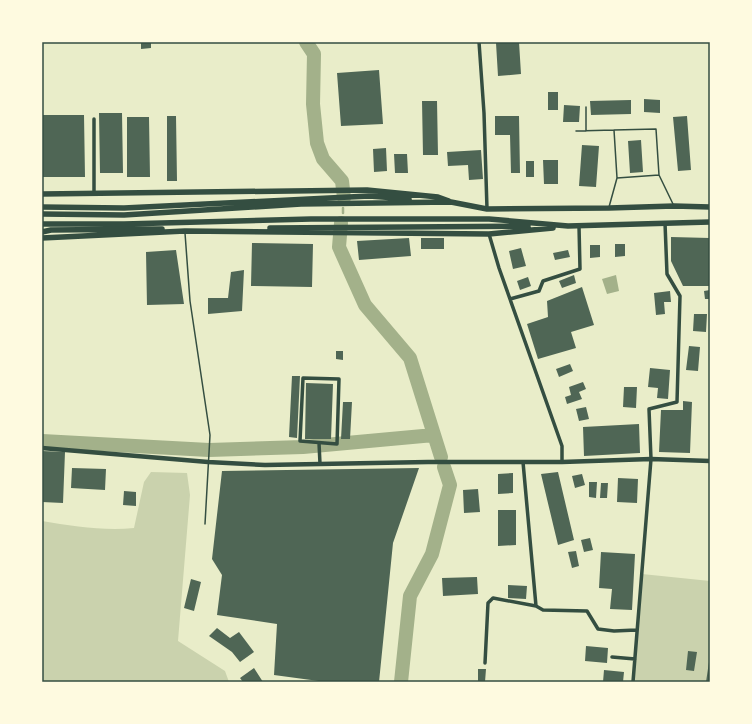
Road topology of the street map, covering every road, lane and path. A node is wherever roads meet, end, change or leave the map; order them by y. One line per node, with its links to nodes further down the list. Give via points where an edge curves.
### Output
1 (479, 42): 16 (street)
2 (586, 107): 6 (lane)
3 (94, 119): 9 (street)
4 (576, 130): 6 (lane)
5 (614, 130): 6 (lane); 7 (lane, via 656,129); 8 (lane)
6 (586, 131)
7 (659, 175): 8 (lane); 13 (lane)
8 (617, 178): 17 (lane)
9 (94, 193): 10 (highway); 12 (highway, via 367,190 438,197)
10 (42, 194)
11 (444, 202): 12 (highway); 14 (highway, via 369,196 124,208); 18 (highway, via 301,204 124,215)
12 (451, 202): 16 (highway)
13 (674, 206): 15 (highway); 17 (highway)
14 (42, 207)
15 (710, 207)
16 (487, 208): 17 (highway)
17 (609, 208)
18 (42, 214)
19 (710, 222): 20 (highway)
20 (665, 223): 23 (highway); 31 (street, via 667,274 680,296 677,402 649,409)
21 (42, 224): 22 (highway, via 481,219)
22 (568, 226): 23 (highway); 25 (highway); 26 (highway)
23 (579, 226): 28 (street, via 580,268 543,281 540,291)
24 (185, 231): 26 (highway); 27 (highway); 33 (lane, via 190,300 210,436)
25 (42, 232)
26 (488, 234): 28 (street)
27 (42, 238)
28 (510, 299): 35 (street, via 562,446)
29 (319, 443): 29 (street, via 300,441 303,378 339,379 337,444); 36 (street)
30 (42, 448): 33 (street)
31 (651, 459): 32 (street); 35 (street); 39 (street)
32 (710, 461)
33 (208, 462): 36 (street); 37 (lane)
34 (523, 462): 35 (street); 36 (street); 38 (street)
35 (562, 462)
36 (320, 464)
37 (205, 524)
38 (536, 606): 39 (street, via 543,610 587,611 598,629); 42 (street, via 493,598 488,603)
39 (636, 630): 41 (street)
40 (612, 658): 41 (street)
41 (635, 659): 43 (street)
42 (485, 663)
43 (633, 682)

